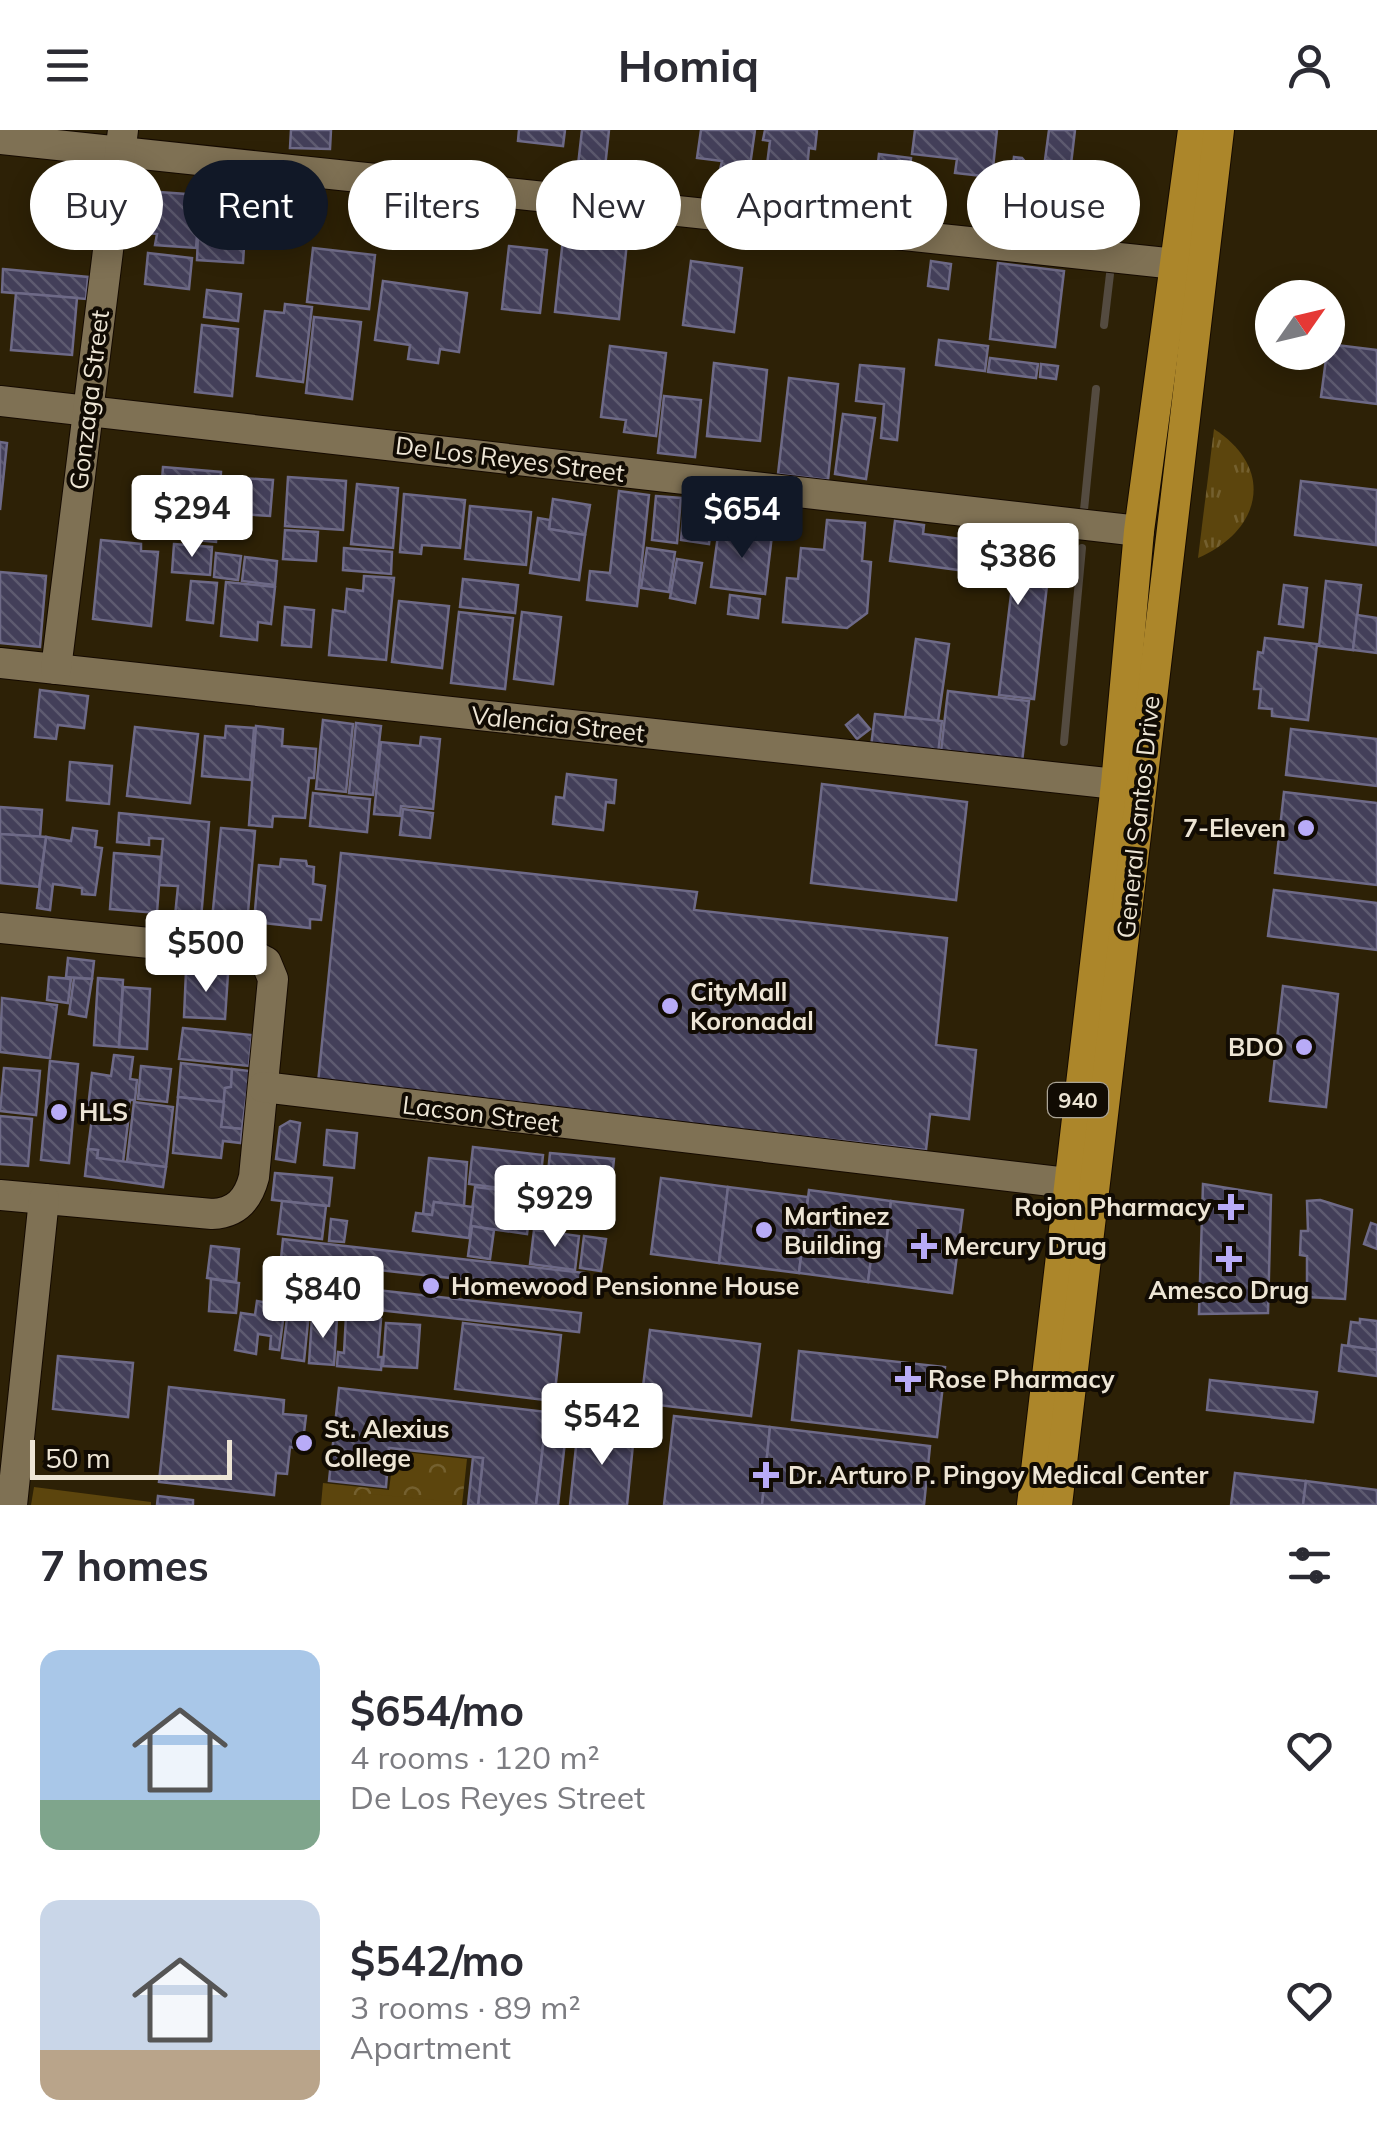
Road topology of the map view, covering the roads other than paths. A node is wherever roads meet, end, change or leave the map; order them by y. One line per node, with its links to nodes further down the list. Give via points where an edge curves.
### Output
1 (1193, 130): 5 (highway, General Santos Drive / 940)
2 (1220, 130): 14 (highway, General Santos Drive / 940)
3 (0, 139): 4 (street)
4 (121, 141): 5 (street); 7 (street, Gonzaga Street)
5 (1176, 264): 8 (highway, General Santos Drive / 940)
6 (0, 401): 7 (street, De Los Reyes Street)
7 (88, 410): 8 (street, De Los Reyes Street); 10 (street, Gonzaga Street)
8 (1140, 531): 11 (highway, General Santos Drive / 940)
9 (0, 663): 10 (street, Valencia Street)
10 (56, 669): 11 (street, Valencia Street)
11 (1116, 784): 14 (highway, General Santos Drive / 940)
12 (0, 928): 13 (street, via 259,956 274,978)
13 (263, 1087): 14 (street, Lacson Street); 16 (street, via 251,1189 239,1206 212,1214)
14 (1081, 1184): 19 (highway, General Santos Drive / 940); 20 (highway, General Santos Drive / 940)
15 (0, 1195): 16 (street)
16 (44, 1200): 17 (street)
17 (14, 1340): 18 (street)
18 (12, 1505)
19 (1032, 1505)
20 (1057, 1505)

